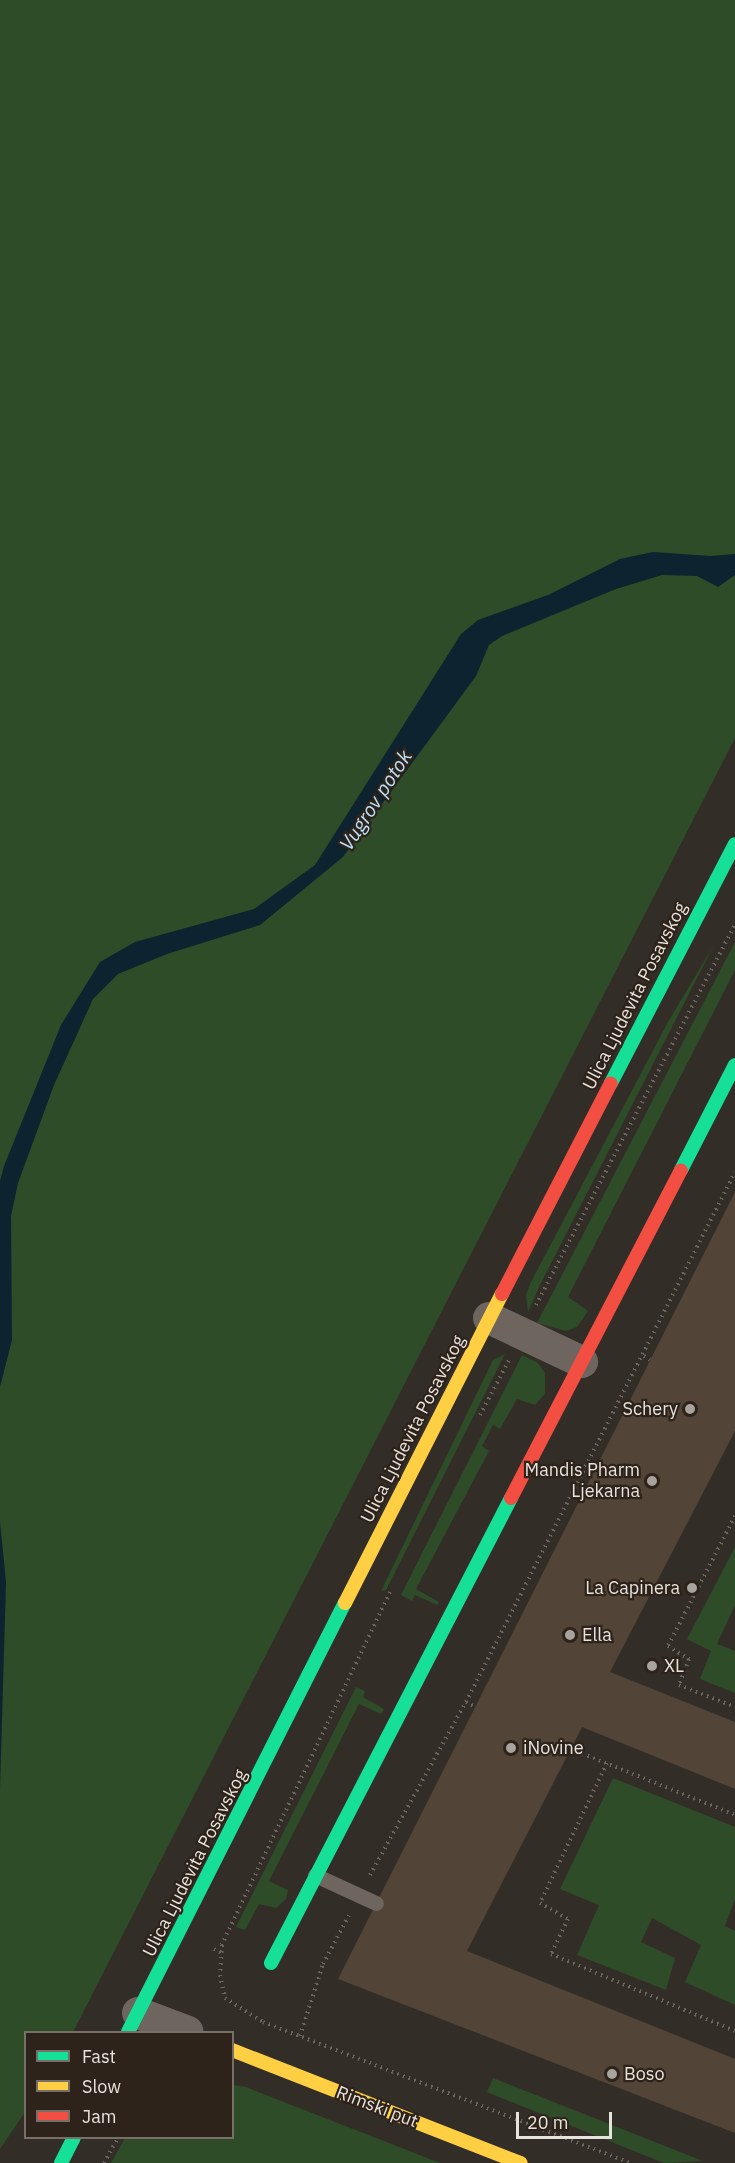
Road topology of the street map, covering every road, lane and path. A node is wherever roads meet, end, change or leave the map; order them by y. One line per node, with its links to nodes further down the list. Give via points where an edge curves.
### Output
1 (735, 844): 6 (main road, Ulica Ljudevita Posavskog)
2 (735, 925): 5 (path)
3 (735, 1065): 10 (main road)
4 (735, 1172): 8 (path)
5 (531, 1316)
6 (489, 1318): 10 (street); 27 (main road, Ulica Ljudevita Posavskog)
7 (511, 1356): 11 (path)
8 (644, 1356): 9 (path); 14 (path)
9 (650, 1360)
10 (582, 1362): 20 (main road)
11 (478, 1418)
12 (735, 1516): 16 (path, via 668,1646 689,1659 679,1685)
13 (394, 1583): 25 (path, via 242,1899)
14 (466, 1702): 15 (path); 21 (path)
15 (476, 1707)
16 (735, 1707)
17 (571, 1749): 18 (path)
18 (607, 1763): 19 (path); 29 (path, via 540,1902 568,1919 551,1954)
19 (735, 1815)
20 (315, 1875): 22 (lane); 26 (main road)
21 (368, 1879)
22 (376, 1903)
23 (351, 1911): 30 (path, via 323,1964)
24 (214, 1949): 25 (path)
25 (222, 1953): 30 (path, via 224,2000 263,2022)
26 (271, 1963)
27 (133, 2023): 28 (street)
28 (182, 2031)
29 (735, 2031)
30 (300, 2036): 37 (path)
31 (234, 2051): 36 (main road, Rimski put)
32 (73, 2139): 34 (main road)
33 (117, 2139): 35 (path)
34 (61, 2163)
35 (104, 2163)
36 (521, 2163)
37 (630, 2163)

